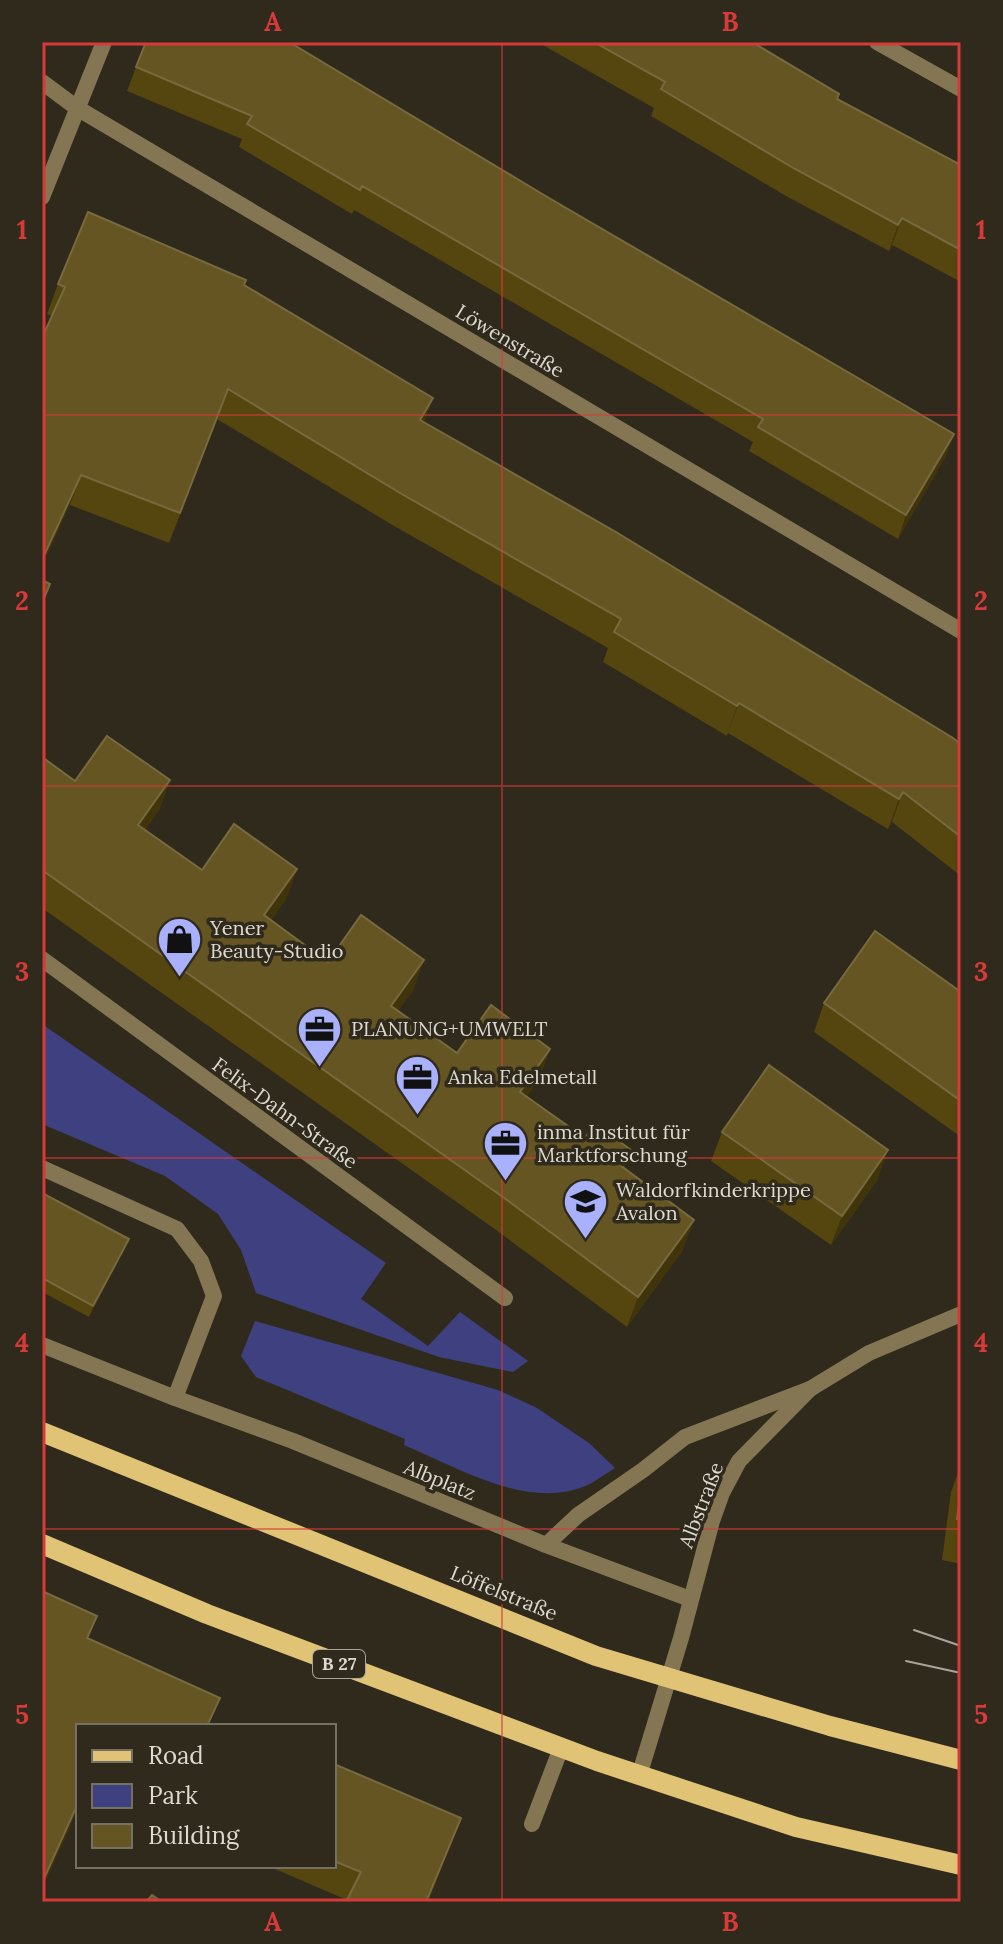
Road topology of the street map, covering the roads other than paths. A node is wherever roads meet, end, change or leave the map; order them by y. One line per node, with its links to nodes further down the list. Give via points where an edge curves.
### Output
1 (104, 42): 5 (street)
2 (877, 42): 4 (street)
3 (42, 82): 5 (street, Löwenstraße)
4 (961, 89)
5 (77, 108): 6 (street); 7 (street, Löwenstraße)
6 (42, 197)
7 (961, 631)
8 (42, 959): 10 (street, Felix-Dahn-Straße)
9 (42, 1168): 14 (street, via 177,1229 201,1261 214,1296)
10 (505, 1298)
11 (961, 1314): 13 (street, Albstraße, via 869,1353)
12 (42, 1345): 14 (street, Albplatz)
13 (810, 1389): 17 (street, via 685,1437 578,1515); 18 (street, Albstraße, via 739,1461 712,1521)
14 (175, 1398): 17 (street, Albplatz)
15 (42, 1432): 19 (main road, Löffelstraße, via 596,1656)
16 (42, 1544): 20 (main road, B 27, via 207,1614)
17 (546, 1545): 18 (street, Albplatz)
18 (690, 1599): 19 (street, Albstraße)
19 (668, 1679): 21 (main road, Löffelstraße); 22 (street, Albstraße)
20 (561, 1748): 22 (main road, B 27); 23 (street)
21 (961, 1760)
22 (639, 1776): 24 (main road, B 27, via 796,1827)
23 (532, 1824)
24 (961, 1865)

